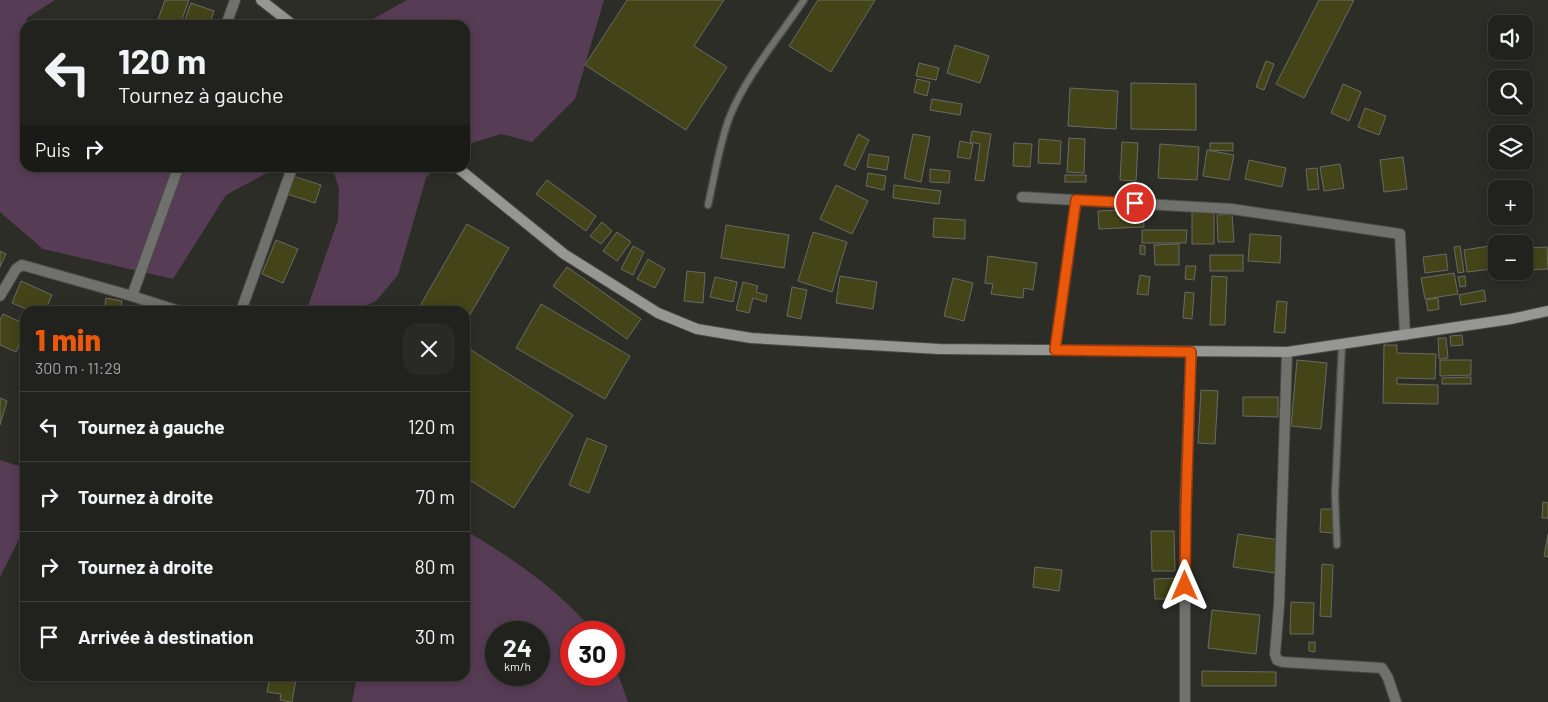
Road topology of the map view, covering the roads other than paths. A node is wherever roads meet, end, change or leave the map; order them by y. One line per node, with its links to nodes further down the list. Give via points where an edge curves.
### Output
1 (235, 0): 4 (street)
2 (261, 0): 5 (main road)
3 (804, 0): 11 (lane, via 731,114)
4 (228, 20)
5 (287, 20)
6 (177, 172): 13 (street)
7 (291, 172): 15 (street)
8 (463, 172): 19 (main road, via 564,254 658,313 697,329 761,339 939,349)
9 (1022, 197): 10 (street)
10 (1076, 200): 17 (street, via 1232,209 1400,234); 19 (street)
11 (708, 205)
12 (0, 296): 13 (street, via 16,269 22,265)
13 (132, 296): 14 (street)
14 (163, 306)
15 (243, 306)
16 (1548, 311): 17 (main road)
17 (1405, 335): 18 (main road)
18 (1342, 344): 21 (main road); 22 (lane, via 1335,494)
19 (1055, 350): 20 (main road)
20 (1191, 352): 21 (main road); 23 (street)
21 (1287, 352): 24 (street, via 1275,654 1277,660 1283,662 1382,668)
22 (1337, 545)
23 (1185, 702)
24 (1396, 702)

